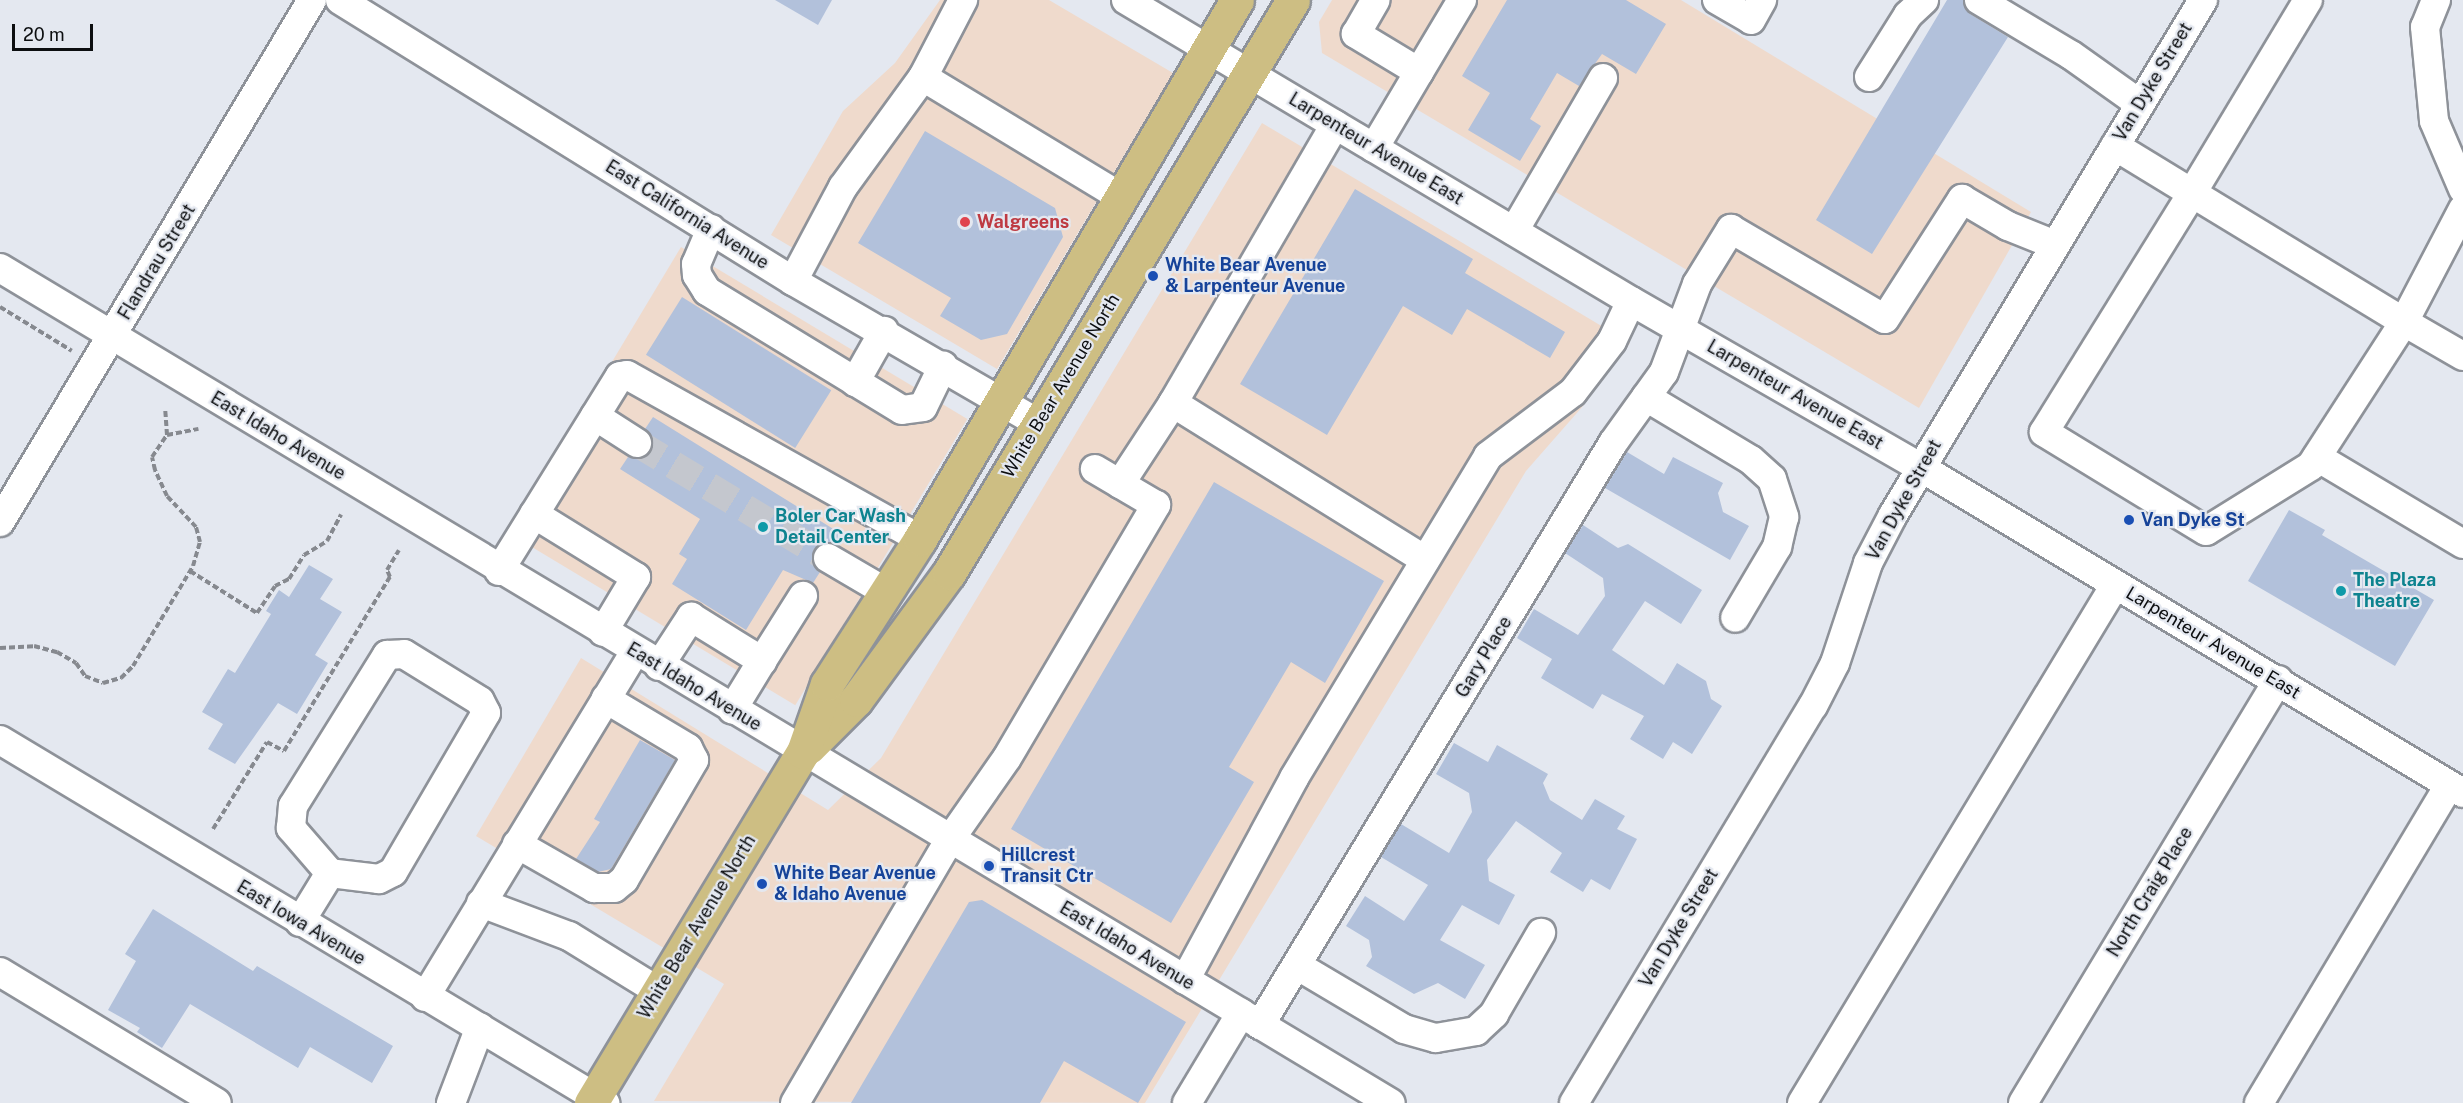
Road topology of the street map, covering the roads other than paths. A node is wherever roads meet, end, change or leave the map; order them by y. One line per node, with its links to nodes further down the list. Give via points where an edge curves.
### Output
1 (312, 0): 39 (street, Flandrau Street)
2 (340, 0): 30 (street, East California Avenue)
3 (963, 0): 19 (street)
4 (1126, 0): 16 (street, Larpenteur Avenue East)
5 (1237, 0): 16 (main road, White Bear Avenue North)
6 (1293, 0): 18 (main road, White Bear Avenue North)
7 (1376, 0): 17 (street, via 1356,34)
8 (1462, 0): 17 (street)
9 (1717, 0): 10 (street, via 1751,20)
10 (1762, 0)
11 (1924, 0): 20 (street, via 1908,15)
12 (1979, 0): 22 (street, via 2071,55)
13 (2202, 0): 22 (street, Van Dyke Street)
14 (2308, 0): 27 (street)
15 (2436, 0): 26 (street, via 2425,27 2434,121)
16 (1209, 50): 18 (street, Larpenteur Avenue East); 28 (main road, White Bear Avenue North)
17 (1419, 72): 25 (street)
18 (1250, 74): 23 (street, Larpenteur Avenue East); 47 (main road, White Bear Avenue North)
19 (923, 77): 28 (street); 34 (street, via 843,187)
20 (1869, 77)
21 (1603, 78): 31 (street)
22 (2140, 104): 24 (street, Van Dyke Street)
23 (1335, 125): 25 (street, Larpenteur Avenue East); 45 (street)
24 (2115, 146): 27 (street); 32 (street, Van Dyke Street)
25 (1374, 148): 31 (street, Larpenteur Avenue East)
26 (2463, 189)
27 (2192, 193): 36 (street); 49 (street, via 2044,432 2206,531 2311,466)
28 (1121, 197): 44 (main road, White Bear Avenue North)
29 (2463, 209): 36 (street)
30 (711, 229): 34 (street, East California Avenue); 42 (street, via 696,264 697,275 707,291)
31 (1514, 231): 35 (street, Larpenteur Avenue East)
32 (2055, 245): 37 (street, Gary Place, via 2008,226 1962,199 1885,320 1731,229 1697,284); 50 (street, Van Dyke Street)
33 (0, 268): 39 (street, East Idaho Avenue)
34 (793, 281): 38 (street, East California Avenue)
35 (1631, 302): 37 (street, Larpenteur Avenue East); 58 (street, via 1612,341 1573,392 1488,456)
36 (2404, 322): 40 (street); 49 (street)
37 (1680, 329): 43 (street, Gary Place, via 1664,372); 50 (street, Larpenteur Avenue East)
38 (884, 331): 41 (street, East California Avenue); 42 (street)
39 (112, 336): 53 (street, Flandrau Street); 59 (street, East Idaho Avenue)
40 (2463, 356)
41 (943, 366): 42 (street, via 923,407 913,411 902,410); 44 (street, East California Avenue)
42 (855, 382)
43 (1646, 397): 63 (street, via 1751,460 1772,479 1784,517 1777,548); 79 (street, Gary Place, via 1607,453)
44 (1001, 401): 47 (street, East California Avenue); 55 (main road, White Bear Avenue North)
45 (1173, 403): 52 (street); 58 (street)
46 (595, 416): 48 (street); 54 (street); 55 (street, via 620,376 627,375)
47 (1038, 423): 71 (main road, White Bear Avenue North, via 964,549 920,614 855,700)
48 (637, 443)
49 (2317, 457): 56 (street)
50 (1920, 467): 60 (street, Larpenteur Avenue East); 92 (street, Van Dyke Street, via 1868,563 1835,663 1813,706)
51 (1095, 469): 52 (street)
52 (1120, 484): 73 (street, via 1156,505 1007,758)
53 (4, 508)
54 (534, 514): 59 (street); 64 (street, via 636,577)
55 (920, 539): 61 (main road, White Bear Avenue North)
56 (2463, 544)
57 (828, 558): 61 (street)
58 (1425, 560): 81 (street, via 1294,778)
59 (499, 571): 64 (street, East Idaho Avenue)
60 (2115, 585): 67 (street, Larpenteur Avenue East); 93 (street)
61 (886, 592): 71 (main road, White Bear Avenue North, via 827,684)
62 (803, 596): 66 (street)
63 (1735, 618)
64 (603, 632): 65 (street, East Idaho Avenue)
65 (647, 659): 66 (street, via 691,617); 68 (street); 69 (street, East Idaho Avenue)
66 (762, 661): 69 (street)
67 (2278, 681): 72 (street, Larpenteur Avenue East); 94 (street, North Craig Place)
68 (606, 699): 74 (street); 74 (street, via 688,748 694,759 624,880 614,888 594,888)
69 (732, 710): 71 (street, East Idaho Avenue)
70 (0, 740): 77 (street, East Iowa Avenue)
71 (803, 752): 73 (street, East Idaho Avenue); 82 (main road, White Bear Avenue North)
72 (2456, 789): 95 (street)
73 (950, 841): 81 (street, East Idaho Avenue); 89 (street)
74 (517, 844): 76 (street)
75 (330, 873): 75 (street, via 379,879 393,872 486,713 480,701 404,654 387,654 293,806 291,828); 77 (street)
76 (481, 903): 82 (street, via 569,936); 83 (street)
77 (300, 922): 83 (street, East Iowa Avenue)
78 (1541, 933): 79 (street, via 1494,1014 1476,1031 1436,1038 1404,1029)
79 (1298, 966): 84 (street, Gary Place)
80 (0, 972): 87 (street)
81 (1185, 980): 84 (street, East Idaho Avenue)
82 (658, 991): 86 (main road, White Bear Avenue North)
83 (424, 997): 85 (street, East Iowa Avenue)
84 (1250, 1019): 90 (street, Gary Place); 91 (street, East Idaho Avenue)
85 (480, 1027): 86 (street, East Iowa Avenue); 88 (street)
86 (597, 1101)
87 (217, 1103)
88 (452, 1103)
89 (795, 1103)
90 (1187, 1103)
91 (1391, 1103)
92 (1574, 1103)
93 (1802, 1103)
94 (2023, 1103)
95 (2259, 1103)

